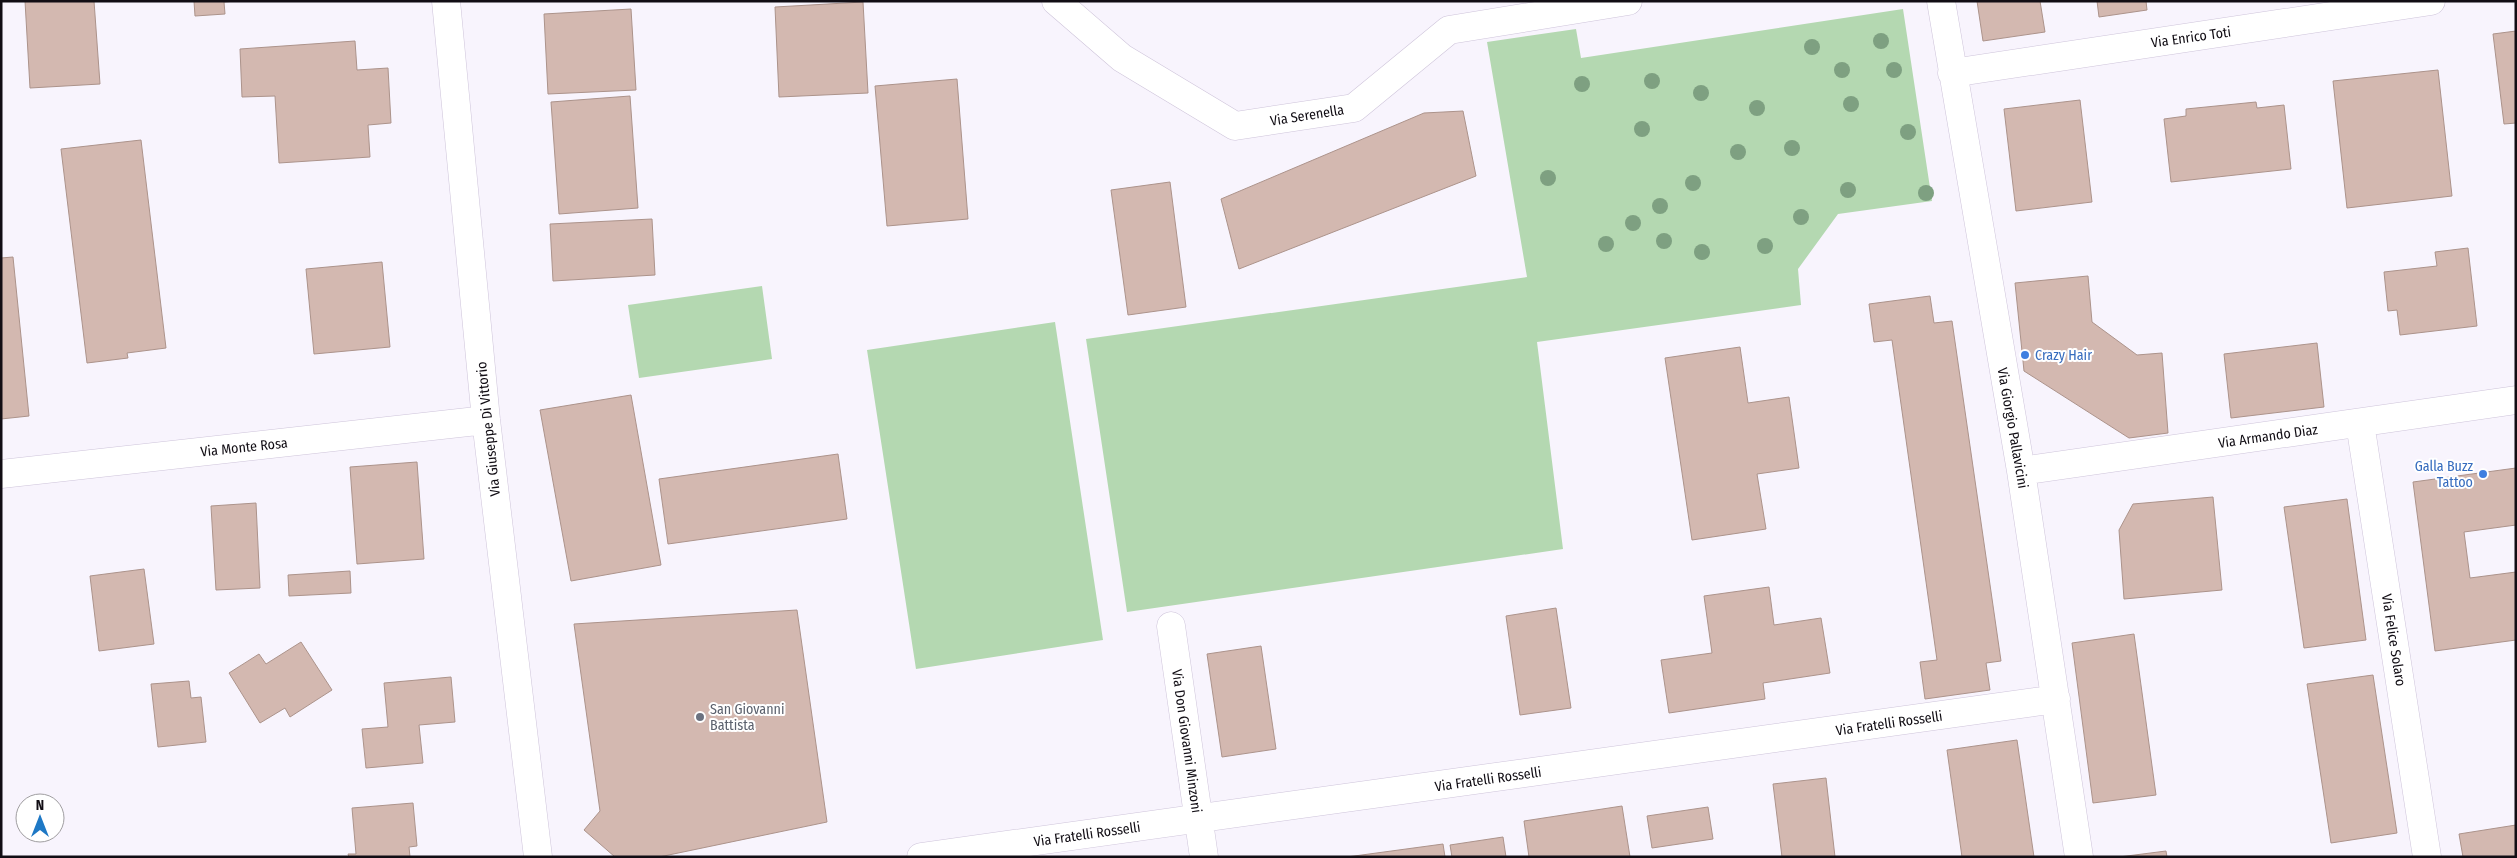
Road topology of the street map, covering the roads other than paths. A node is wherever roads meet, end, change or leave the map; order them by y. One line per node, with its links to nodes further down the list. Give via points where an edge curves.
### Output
1 (446, 1): 8 (street, Via Giuseppe Di Vittorio)
2 (1056, 1): 3 (street, Via Serenella, via 1122,58 1236,126 1354,108 1449,30)
3 (1628, 1)
4 (1941, 1): 6 (street, Via Giorgio Pallavicini)
5 (2430, 1): 6 (street, Via Enrico Toti)
6 (1952, 73): 10 (street, Via Giorgio Pallavicini)
7 (2516, 400): 9 (street, Via Armando Diaz)
8 (486, 420): 11 (street, Via Monte Rosa); 15 (street, Via Giuseppe Di Vittorio)
9 (2360, 422): 10 (street, Via Armando Diaz); 19 (street, Via Felice Solaro)
10 (2021, 471): 13 (street, Via Giorgio Pallavicini)
11 (1, 474)
12 (1171, 626): 14 (street, Via Don Giovanni Minzoni)
13 (2056, 699): 14 (street, Via Fratelli Rosselli); 18 (street, Via Giorgio Pallavicini)
14 (1198, 819): 16 (street, Via Fratelli Rosselli); 17 (street, Via Don Giovanni Minzoni)
15 (538, 857)
16 (921, 857)
17 (1204, 857)
18 (2079, 857)
19 (2427, 857)

